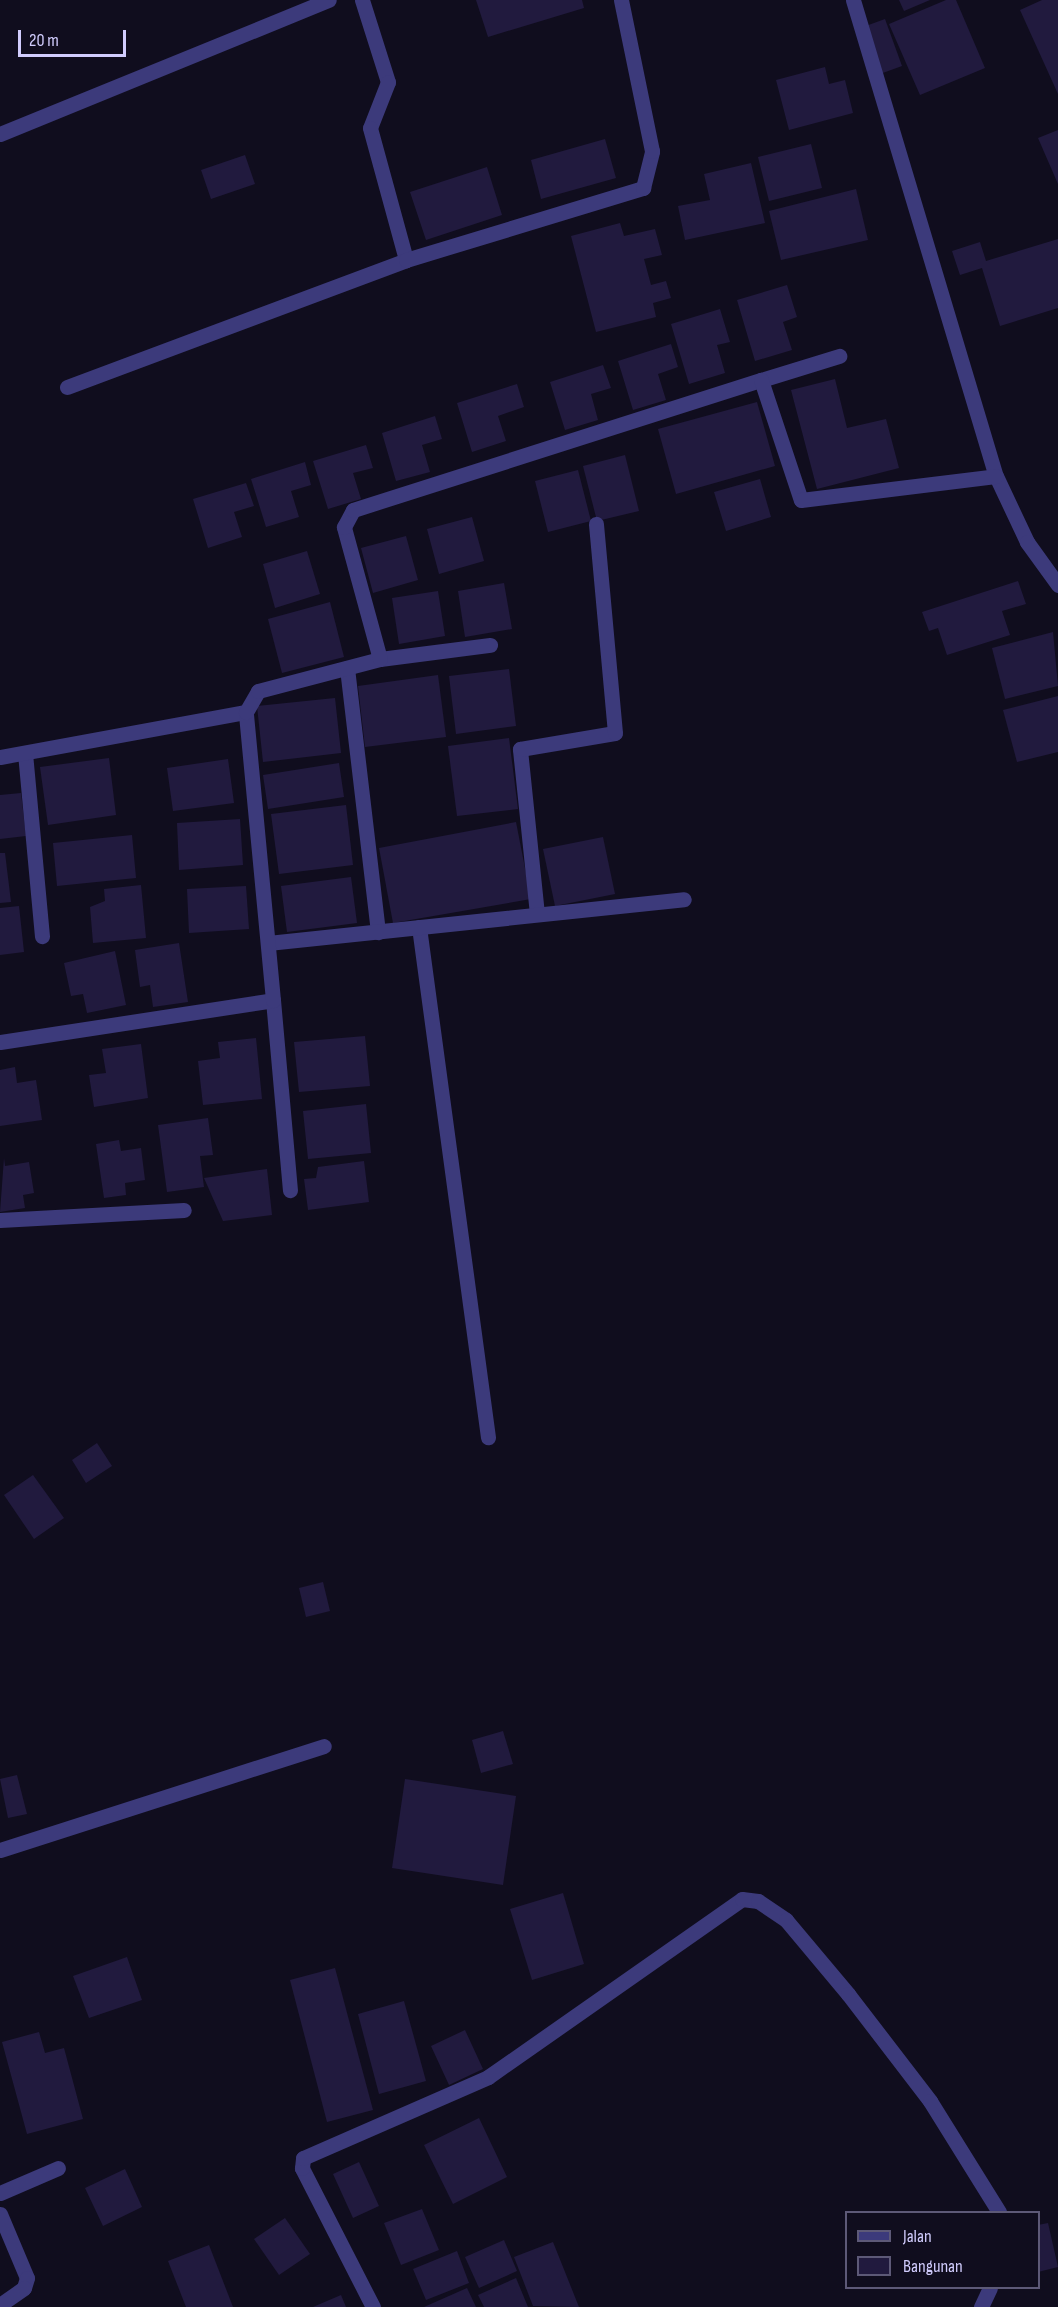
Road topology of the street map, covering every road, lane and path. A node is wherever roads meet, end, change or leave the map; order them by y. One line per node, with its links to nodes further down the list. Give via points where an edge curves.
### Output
1 (329, 0): 5 (street)
2 (362, 0): 6 (street, via 388,82 370,128)
3 (621, 0): 6 (street, via 652,151 643,188)
4 (853, 0): 10 (street)
5 (0, 134)
6 (406, 260): 9 (street)
7 (839, 356): 8 (street)
8 (761, 380): 10 (street, via 801,500); 14 (street, via 353,510 344,527)
9 (67, 387)
10 (996, 476): 12 (street, via 1027,542)
11 (596, 524): 20 (street, via 615,733 520,749)
12 (1058, 585)
13 (490, 645): 14 (street)
14 (380, 659): 15 (street)
15 (347, 668): 16 (street, via 258,692 248,700); 22 (street)
16 (246, 712): 17 (street); 24 (street)
17 (25, 753): 18 (street); 23 (street)
18 (0, 757)
19 (684, 899): 20 (street)
20 (537, 914): 21 (street)
21 (419, 927): 22 (street); 30 (street)
22 (378, 932): 24 (street)
23 (42, 936)
24 (268, 943): 25 (street)
25 (273, 1000): 26 (street); 27 (street)
26 (0, 1042)
27 (290, 1190)
28 (184, 1210): 29 (street)
29 (0, 1220)
30 (488, 1437)
31 (324, 1746): 32 (street)
32 (0, 1850)
33 (58, 2168): 34 (street)
34 (0, 2193)
35 (998, 2211): 39 (street, via 930,2101 848,1994 786,1920 758,1901 742,1899 488,2077 303,2158 302,2168)
36 (0, 2214): 38 (street, via 27,2278 24,2288)
37 (990, 2289): 40 (street)
38 (0, 2305)
39 (373, 2307)
40 (981, 2307)

